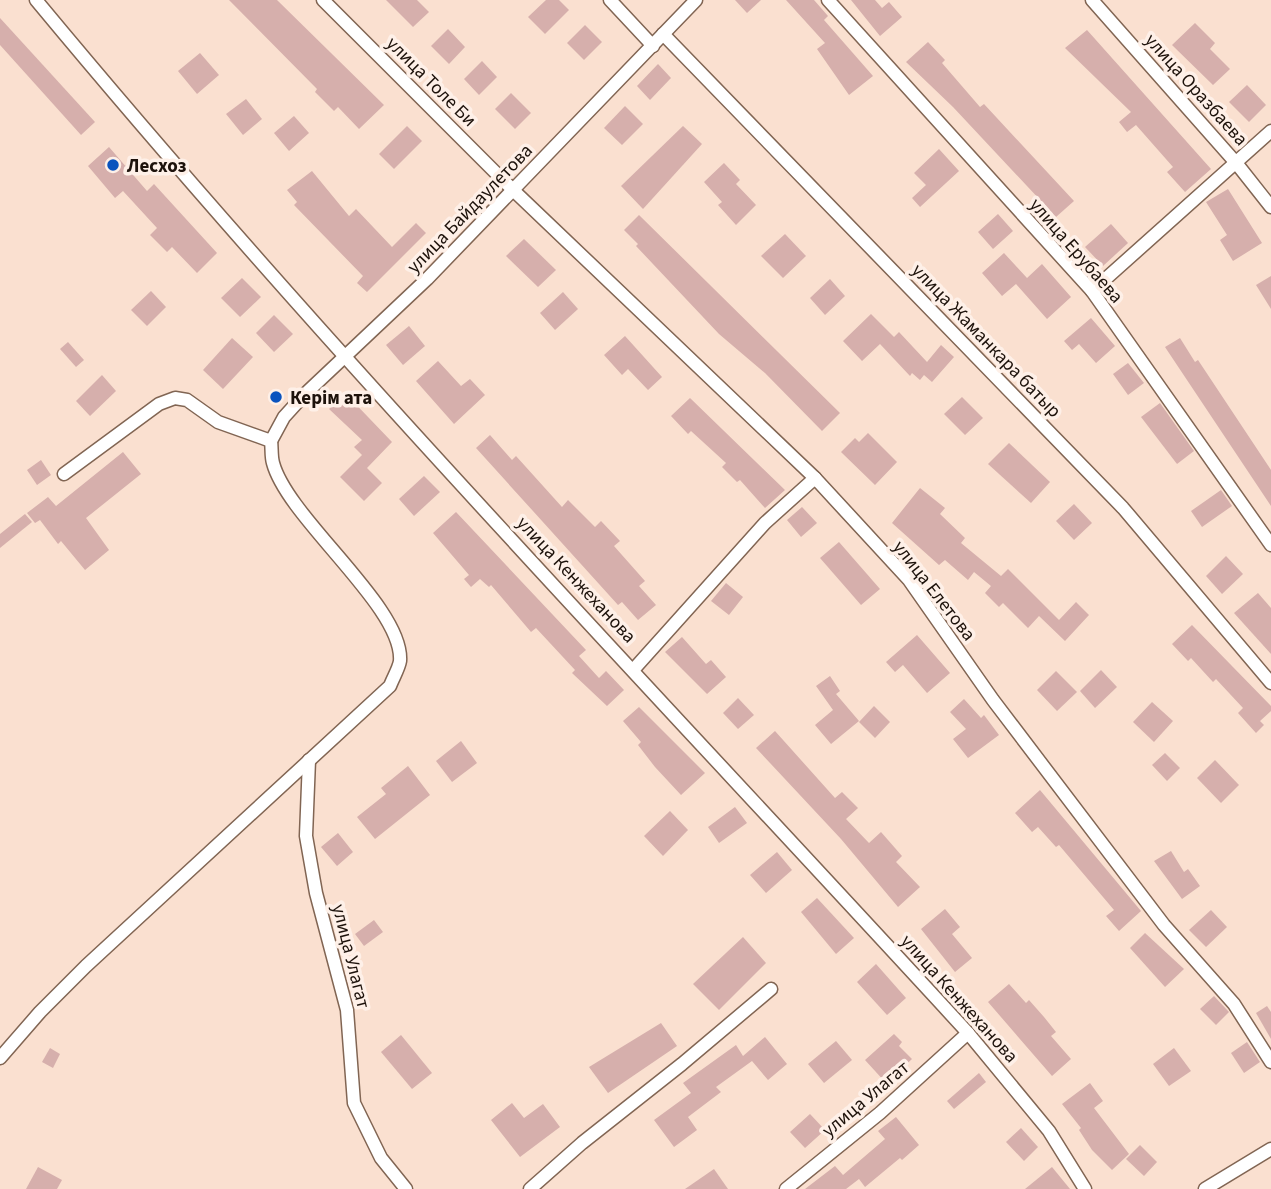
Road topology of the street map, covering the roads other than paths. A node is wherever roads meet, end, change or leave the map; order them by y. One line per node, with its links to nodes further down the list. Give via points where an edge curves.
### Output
1 (36, 0): 14 (street, улица Кенжеханова)
2 (323, 0): 11 (street, улица Толе Би)
3 (610, 0): 8 (street)
4 (695, 0): 7 (street, улица Байдаулетова)
5 (828, 0): 13 (street, улица Ерубаева)
6 (1092, 0): 10 (street, улица Оразбаева)
7 (663, 34): 8 (street, улица Байдаулетова); 20 (street, улица Жаманкара батыр, via 1123,508)
8 (653, 46): 11 (street, улица Байдаулетова)
9 (1271, 131): 10 (street)
10 (1237, 164): 12 (street, улица Оразбаева); 13 (street)
11 (513, 190): 14 (street, улица Байдаулетова, via 427,279); 17 (street, улица Елетова)
12 (1271, 207)
13 (1091, 291): 18 (street, улица Ерубаева)
14 (344, 355): 15 (street, улица Байдаулетова, via 284,417); 19 (street, улица Кенжеханова)
15 (271, 441): 16 (street, via 236,430 187,400 175,398 159,404); 21 (street, via 272,462 284,487 376,604 395,636 400,661 390,686)
16 (64, 474)
17 (815, 478): 19 (street, via 765,523); 25 (street, улица Елетова, via 909,580 993,700 1156,915 1234,1004)
18 (1271, 545)
19 (634, 669): 23 (street, улица Кенжеханова)
20 (1271, 683)
21 (309, 760): 24 (street, via 86,966); 27 (street, улица Улагат, via 306,836 347,1010 354,1103 381,1158)
22 (771, 989): 28 (street)
23 (968, 1033): 29 (street, улица Улагат); 30 (street, улица Кенжеханова, via 1049,1130)
24 (0, 1058)
25 (1271, 1062)
26 (1271, 1149): 31 (street)
27 (407, 1189)
28 (530, 1189)
29 (786, 1189)
30 (1085, 1189)
31 (1205, 1189)

